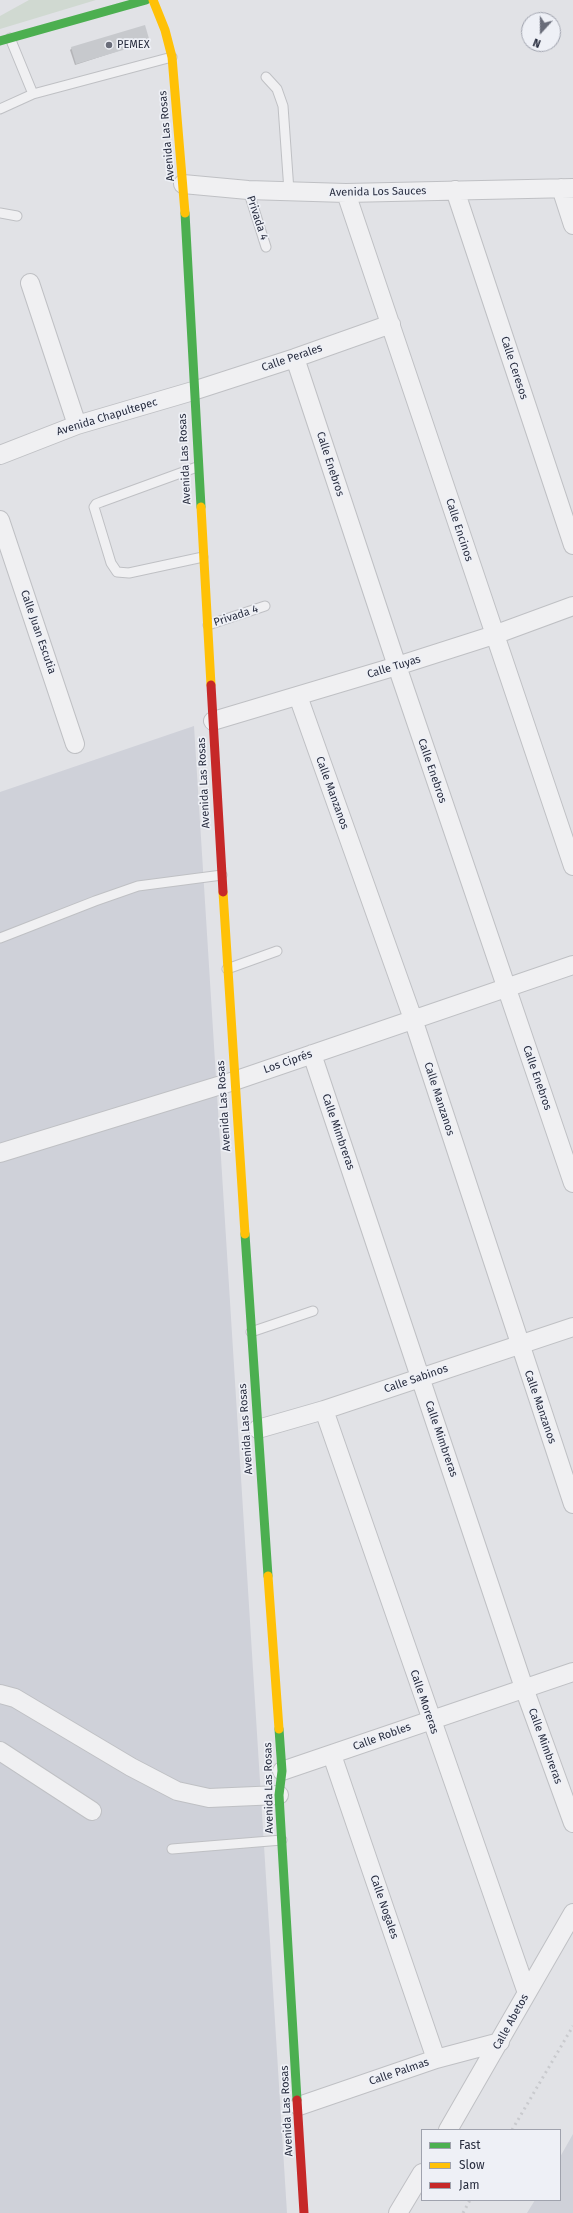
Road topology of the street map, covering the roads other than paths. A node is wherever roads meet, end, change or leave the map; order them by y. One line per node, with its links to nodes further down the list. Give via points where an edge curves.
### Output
1 (146, 0): 3 (street)
2 (153, 0): 5 (street, Avenida Las Rosas)
3 (10, 38): 4 (street); 7 (lane)
4 (0, 41)
5 (172, 57): 7 (lane); 9 (street, Avenida Las Rosas)
6 (266, 77): 13 (lane, via 277,89 283,106)
7 (33, 94): 8 (lane)
8 (0, 109)
9 (183, 184): 11 (street, Avenida Los Sauces); 22 (street, Avenida Las Rosas)
10 (567, 188): 12 (street, Avenida Los Sauces); 17 (street)
11 (248, 190): 13 (street, Avenida Los Sauces); 18 (lane, Privada 4)
12 (455, 190): 14 (street, Avenida Los Sauces); 27 (street, Calle Ceresos)
13 (289, 191): 14 (street, Avenida Los Sauces)
14 (346, 194): 20 (street, Calle Encinos)
15 (0, 213): 16 (lane)
16 (17, 216)
17 (573, 225)
18 (266, 247)
19 (30, 283): 23 (street)
20 (391, 324): 21 (street, Calle Perales); 32 (street, Calle Encinos)
21 (295, 358): 22 (street, Calle Perales); 33 (street, Calle Enebros)
22 (193, 391): 23 (street, Avenida Chapultepec); 25 (street, Avenida Las Rosas)
23 (77, 425): 24 (street, Avenida Chapultepec)
24 (0, 455)
25 (197, 467): 28 (street, Avenida Las Rosas); 28 (lane, via 101,502 94,508 111,563 117,572 129,573)
26 (0, 520): 36 (street, Calle Juan Escutia)
27 (573, 545)
28 (203, 557): 31 (street, Avenida Las Rosas)
29 (265, 606): 31 (lane, Privada 4)
30 (573, 606): 32 (street, Calle Tuyas)
31 (208, 625): 35 (street, Avenida Las Rosas)
32 (494, 635): 33 (street, Calle Tuyas); 37 (street, Calle Encinos)
33 (397, 666): 34 (street, Calle Tuyas); 43 (street, Calle Enebros)
34 (298, 696): 35 (street, Calle Tuyas); 44 (street, Calle Manzanos)
35 (213, 721): 38 (street, Avenida Las Rosas)
36 (75, 744)
37 (573, 866)
38 (222, 875): 39 (lane, via 138,886); 42 (street, Avenida Las Rosas)
39 (0, 938)
40 (277, 951): 42 (lane)
41 (573, 965): 43 (street, Los Ciprés)
42 (227, 969): 46 (street, Avenida Las Rosas)
43 (506, 988): 44 (street, Los Ciprés); 48 (street, Calle Enebros)
44 (413, 1019): 45 (street, Los Ciprés); 52 (street, Calle Manzanos)
45 (312, 1054): 46 (street, Los Ciprés); 53 (street, Calle Mimbreras)
46 (234, 1081): 47 (street, Los Ciprés); 51 (street, Avenida Las Rosas)
47 (0, 1153)
48 (573, 1183)
49 (313, 1311): 51 (lane)
50 (573, 1327): 52 (street, Calle Sabinos)
51 (251, 1332): 55 (street, Avenida Las Rosas)
52 (519, 1344): 53 (street, Calle Sabinos); 56 (street, Calle Manzanos)
53 (420, 1377): 54 (street, Calle Sabinos); 58 (street, Calle Mimbreras)
54 (324, 1410): 55 (street, Calle Sabinos); 60 (street, Calle Moreras)
55 (258, 1429): 63 (street, Avenida Las Rosas)
56 (573, 1504)
57 (573, 1672): 58 (street, Calle Robles)
58 (524, 1688): 60 (street, Calle Robles); 66 (street, Calle Mimbreras)
59 (0, 1694): 64 (street, via 15,1698 131,1767 178,1791 209,1798)
60 (430, 1720): 62 (street, Calle Robles); 70 (street, Calle Moreras)
61 (0, 1751): 65 (street)
62 (332, 1755): 63 (street, Calle Robles); 72 (street, Calle Nogales)
63 (282, 1771): 64 (street, Avenida Las Rosas)
64 (279, 1795): 67 (street, Avenida Las Rosas)
65 (92, 1811)
66 (573, 1823)
67 (282, 1840): 68 (lane); 73 (street, Avenida Las Rosas)
68 (172, 1849)
69 (573, 1913): 70 (street, Calle Abetos)
70 (527, 1993): 71 (street, Calle Abetos)
71 (500, 2042): 72 (street, Calle Palmas); 74 (street, Calle Abetos)
72 (436, 2059): 73 (street, Calle Palmas)
73 (299, 2106): 76 (street, Avenida Las Rosas)
74 (449, 2129)
75 (421, 2175): 77 (street)
76 (304, 2213)
77 (398, 2213)

